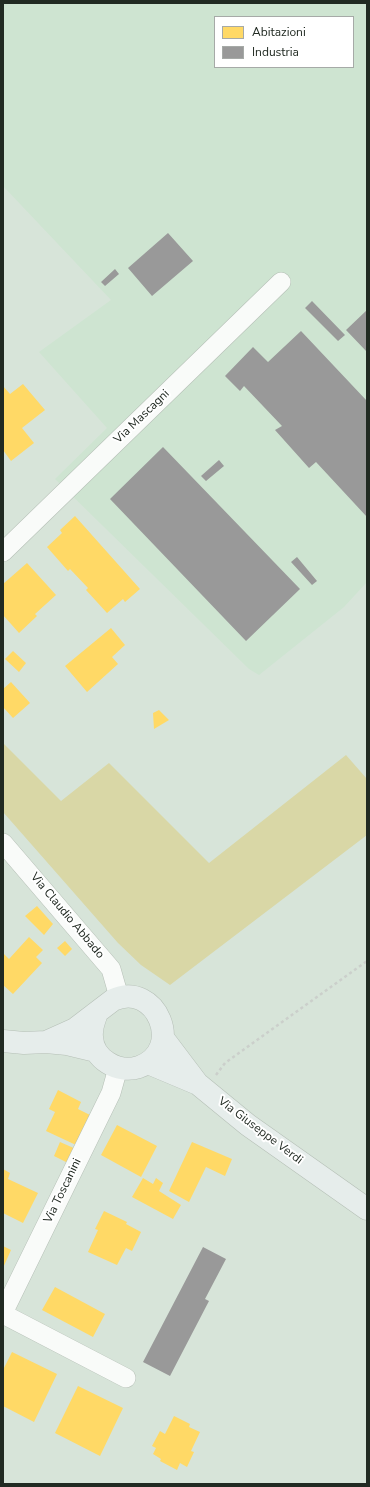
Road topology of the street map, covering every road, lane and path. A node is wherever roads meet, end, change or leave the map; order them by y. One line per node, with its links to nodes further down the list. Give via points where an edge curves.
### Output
1 (281, 282): 2 (street, Via Mascagni)
2 (3, 552)
3 (3, 843): 5 (street, Via Claudio Abbado, via 112,969)
4 (367, 961): 13 (path, via 225,1063)
5 (119, 997): 6 (main road); 7 (main road, via 134,997 153,1008 160,1017)
6 (97, 1013): 9 (main road, via 76,1029); 10 (main road, via 92,1026 92,1039)
7 (163, 1038): 11 (main road, via 160,1048); 13 (main road)
8 (3, 1040): 9 (main road, via 24,1043)
9 (46, 1042): 10 (main road)
10 (96, 1051): 12 (main road, via 109,1064)
11 (148, 1063): 12 (main road, via 128,1069); 13 (main road, Via Giuseppe Verdi)
12 (118, 1068): 15 (street, Via Toscanini, via 110,1093)
13 (201, 1087): 14 (main road, Via Giuseppe Verdi, via 248,1125)
14 (367, 1209)
15 (3, 1314): 16 (street, Via Toscanini)
16 (126, 1378)

